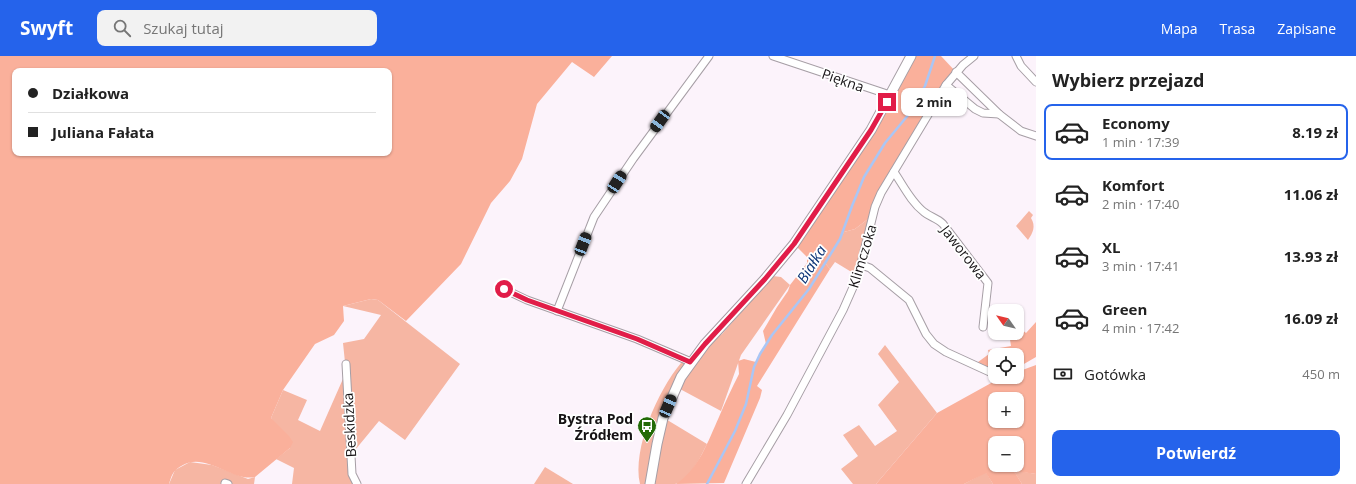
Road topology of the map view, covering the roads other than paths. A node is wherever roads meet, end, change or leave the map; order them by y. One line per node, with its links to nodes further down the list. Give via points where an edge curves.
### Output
1 (709, 56): 15 (street, via 632,159 594,217)
2 (774, 56): 9 (street, Piękna)
3 (911, 56): 9 (street)
4 (974, 56): 6 (street, Klimczoka)
5 (1016, 56): 7 (street, via 1021,66)
6 (956, 72): 8 (street, Klimczoka); 10 (street)
7 (1036, 82)
8 (946, 85): 10 (street, via 975,109 983,113); 12 (street, Klimczoka)
9 (890, 95): 17 (street, via 871,130 794,244)
10 (999, 114): 11 (street, via 1021,131)
11 (1036, 136)
12 (894, 172): 13 (street, Klimczoka, via 875,207); 16 (street, Jaworowa, via 917,205 926,214 938,219 988,283)
13 (862, 265): 19 (street, via 870,268 909,300 926,334 934,344); 22 (street, Klimczoka, via 826,343)
14 (504, 289): 15 (street)
15 (557, 311): 17 (street, via 637,339)
16 (983, 327)
17 (690, 362): 21 (street, via 664,418)
18 (346, 364): 20 (street, Beskidzka, via 352,474)
19 (988, 371)
20 (358, 484)
21 (650, 484)
22 (746, 484)

